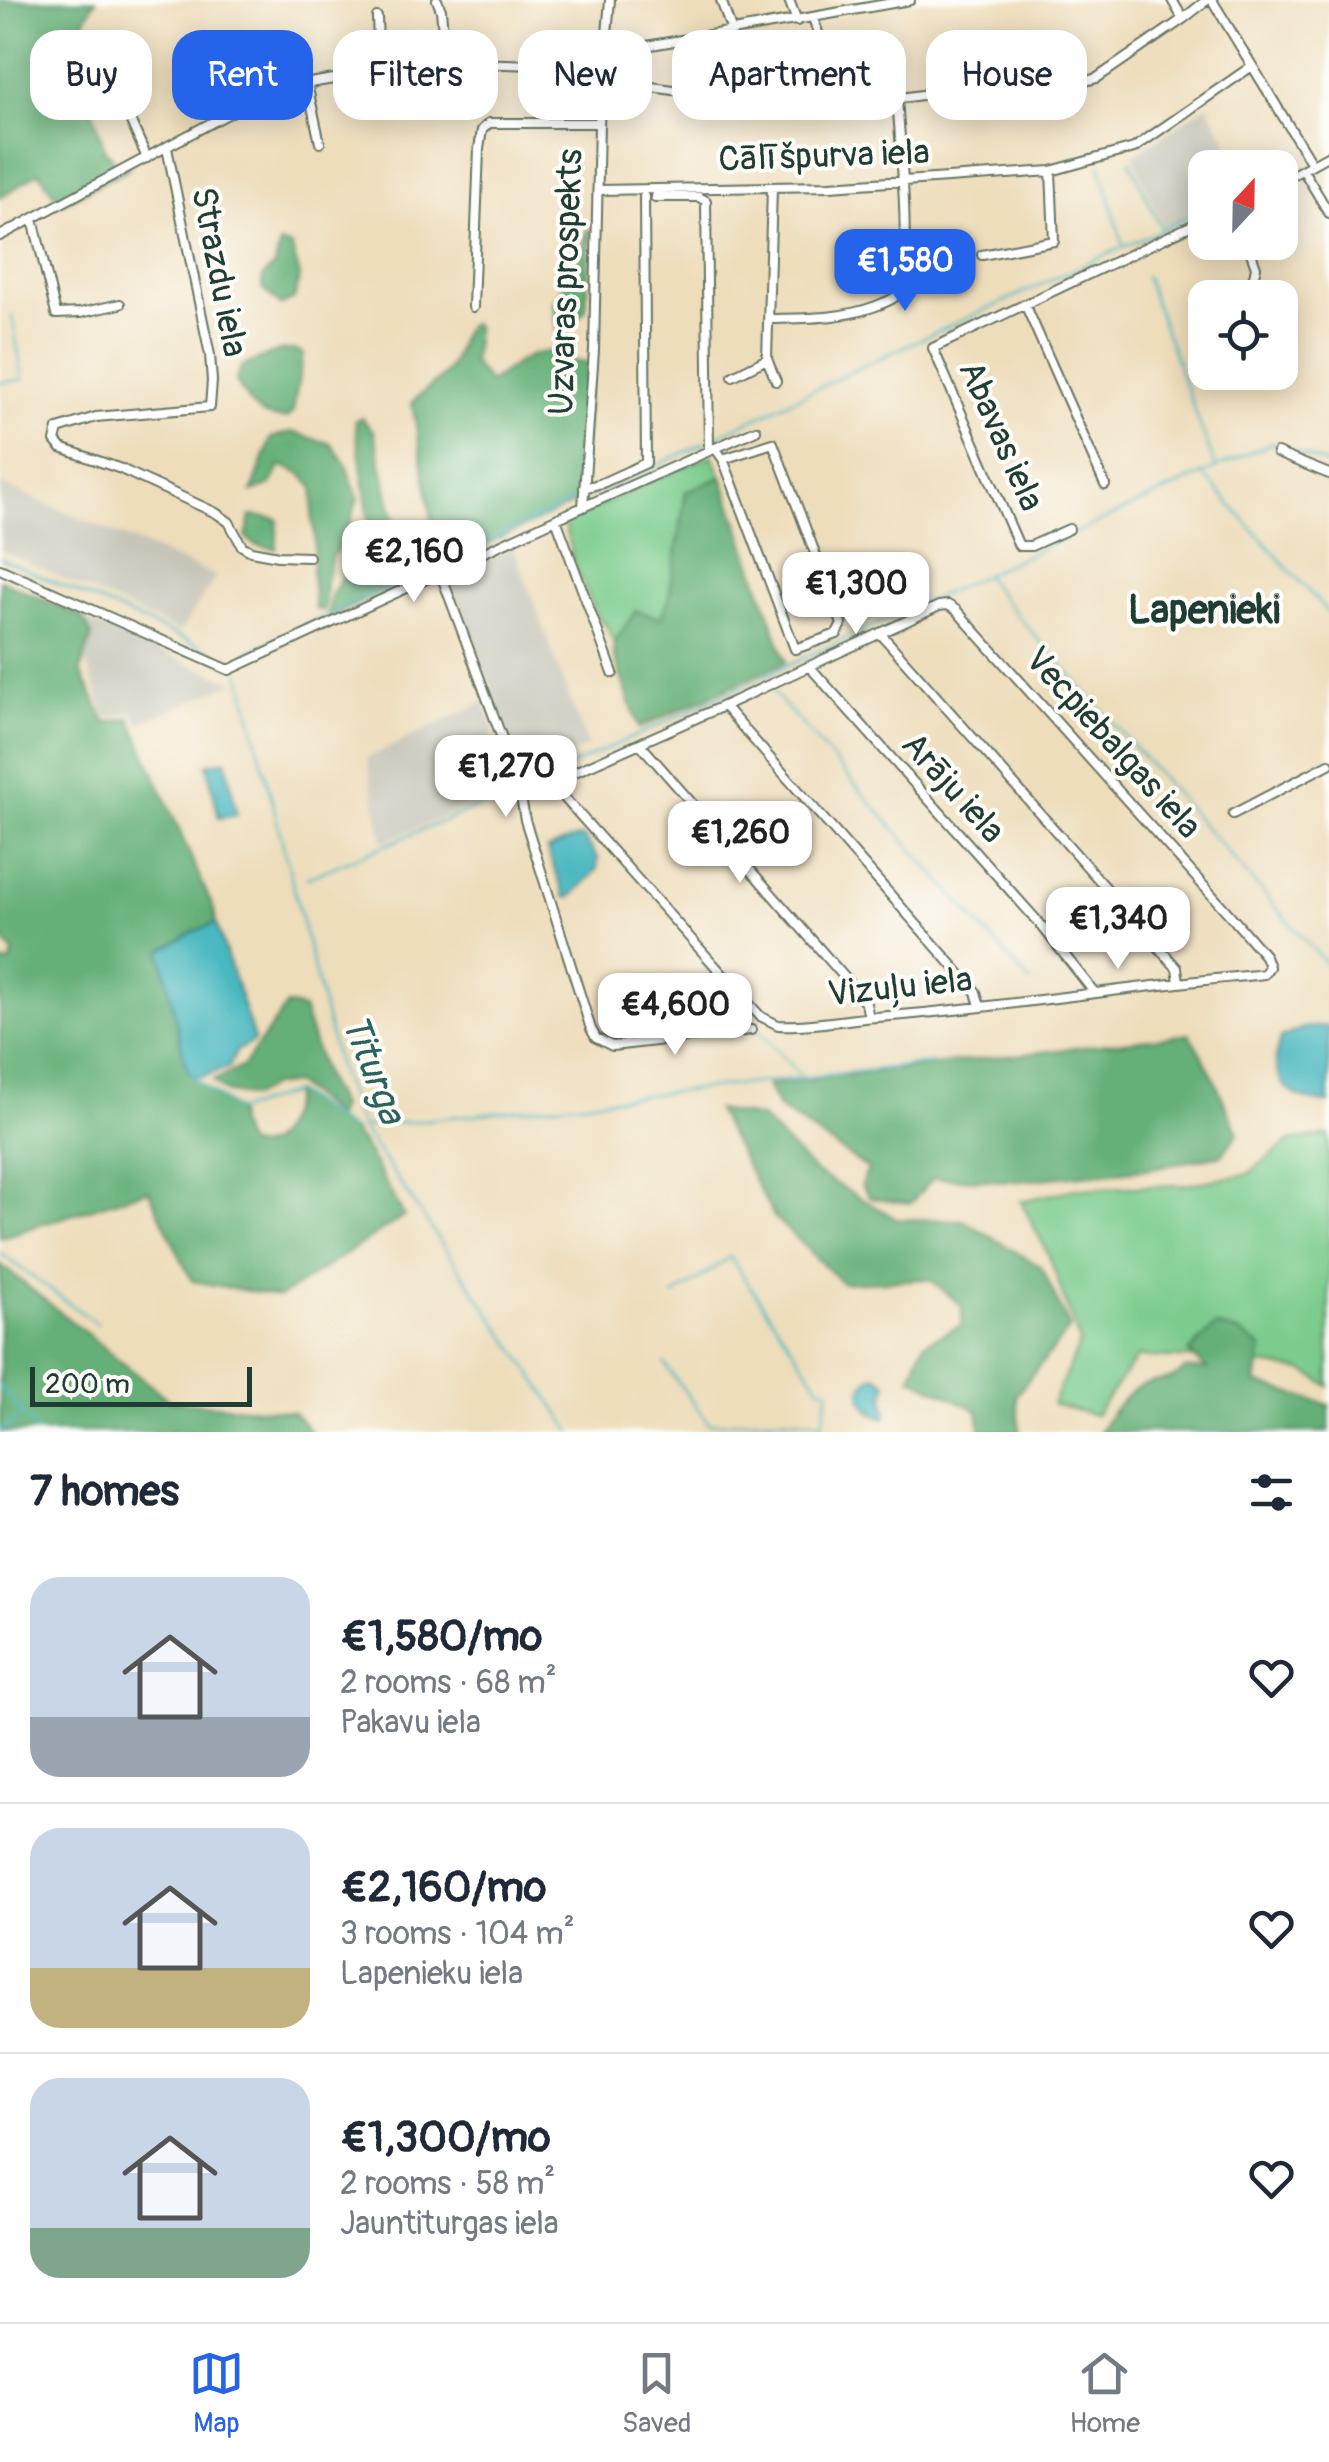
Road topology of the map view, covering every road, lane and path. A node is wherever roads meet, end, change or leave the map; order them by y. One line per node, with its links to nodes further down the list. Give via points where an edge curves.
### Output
1 (437, 0): 14 (street)
2 (708, 0): 3 (street)
3 (721, 0): 16 (street)
4 (789, 0): 12 (street)
5 (910, 0): 10 (street)
6 (1172, 0): 11 (street)
7 (1209, 0): 11 (street); 19 (street)
8 (607, 1): 15 (street, Uzvaras prospekts)
9 (377, 17): 13 (street)
10 (813, 18): 12 (street); 18 (street)
11 (1183, 19): 20 (street, via 1097,78)
12 (796, 21): 17 (street)
13 (377, 30)
14 (443, 30)
15 (606, 30)
16 (731, 30)
17 (744, 30)
18 (817, 30)
19 (1252, 66): 31 (street); 32 (street, Cālīšpurva iela, via 1134,148)
20 (906, 98)
21 (313, 111): 27 (street)
22 (130, 120): 30 (street)
23 (218, 120): 28 (street)
24 (600, 120): 26 (street, Uzvaras prospekts)
25 (899, 120): 34 (street)
26 (600, 124): 36 (street, Uzvaras prospekts); 46 (street, via 488,123 482,130)
27 (320, 143)
28 (167, 148): 30 (street); 61 (street, Strazdu iela, via 210,355 210,407 96,417 58,429 55,441 216,513 251,551)
29 (1329, 155): 31 (street)
30 (147, 158): 40 (street)
31 (1308, 167): 33 (street); 39 (street)
32 (1051, 171): 34 (street, Cālīšpurva iela); 43 (street, via 1054,241)
33 (1298, 172)
34 (904, 181): 35 (street, Cālīšpurva iela); 47 (street, via 901,291 856,314)
35 (772, 188): 36 (street, Cālīšpurva iela); 47 (street)
36 (600, 190): 57 (street, Uzvaras prospekts)
37 (644, 197): 57 (street, via 646,464)
38 (655, 197): 52 (street, via 706,201)
39 (1329, 212)
40 (33, 219): 42 (street); 44 (street, via 56,314)
41 (1188, 227): 45 (street)
42 (0, 236)
43 (982, 255)
44 (120, 304)
45 (1025, 304): 56 (street); 60 (street, Abavas iela, via 933,348 1019,546)
46 (473, 307)
47 (770, 319): 48 (street)
48 (768, 359): 49 (street); 50 (street)
49 (733, 376)
50 (776, 381)
51 (756, 430): 52 (street)
52 (712, 449): 54 (street); 58 (street)
53 (1277, 454): 55 (street)
54 (723, 459): 54 (street, via 795,648 837,634 842,624 773,443)
55 (1329, 474)
56 (1105, 485)
57 (584, 488): 58 (street, Uzvaras prospekts)
58 (583, 506): 59 (street)
59 (556, 519): 63 (street); 66 (street)
60 (1068, 529)
61 (309, 557)
62 (0, 570): 63 (street, via 229,670)
63 (440, 572): 71 (street)
64 (880, 634): 65 (street); 73 (street, Vecpiebalgas iela, via 940,606 956,610); 74 (street, via 1177,968)
65 (809, 666): 67 (street); 75 (street, Arāju iela)
66 (613, 674)
67 (724, 706): 68 (street); 76 (street, via 976,992)
68 (640, 744): 70 (street); 77 (street, via 846,979)
69 (1329, 764): 72 (street)
70 (552, 784): 71 (street); 77 (street, Vizuļu iela, via 760,1016 784,1026)
71 (521, 796): 78 (street, via 591,1030 602,1043)
72 (1233, 814)
73 (1269, 967): 74 (street, Vizuļu iela, via 1264,974)
74 (1179, 982): 75 (street, Vizuļu iela)
75 (1094, 992): 76 (street, Vizuļu iela)
76 (980, 1006): 77 (street, Vizuļu iela)
77 (870, 1018)
78 (751, 1030)

